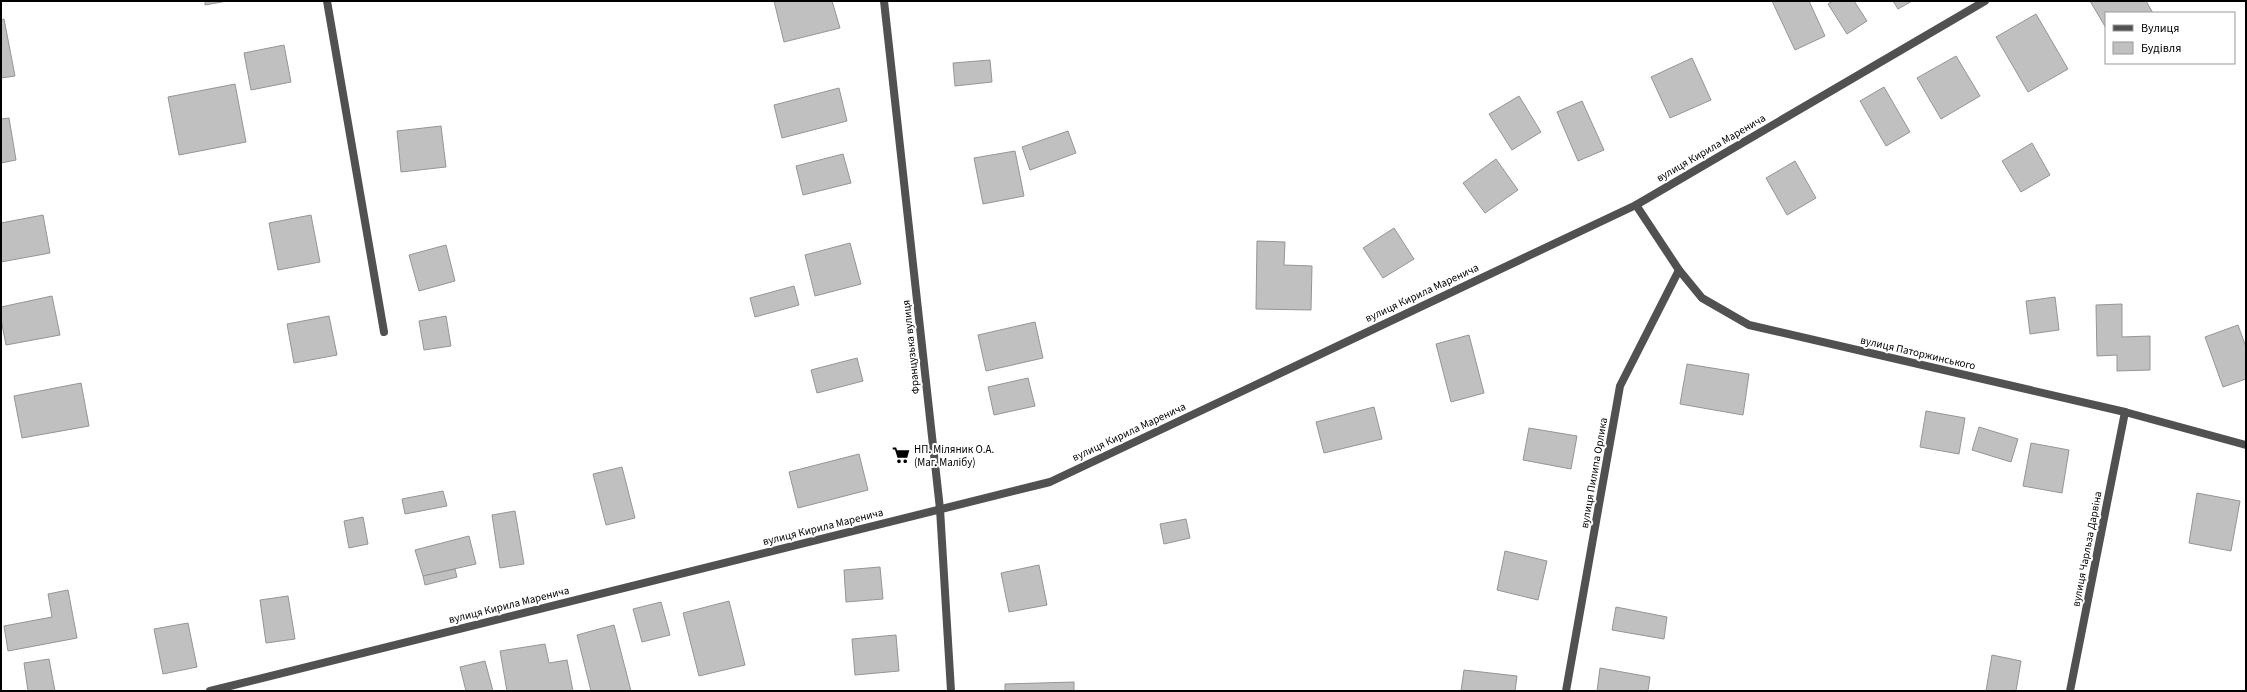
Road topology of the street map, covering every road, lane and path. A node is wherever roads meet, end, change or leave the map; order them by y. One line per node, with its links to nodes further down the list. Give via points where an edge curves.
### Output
1 (327, 1): 6 (street)
2 (884, 1): 9 (street, Французька вулиця)
3 (1985, 1): 4 (street, вулиця Кирила Маренича)
4 (1636, 205): 5 (street, вулиця Паторжинського); 9 (street, вулиця Кирила Маренича, via 1050,482)
5 (1678, 270): 7 (street, вулиця Паторжинського, via 1702,298 1749,325); 12 (street, вулиця Пилипа Орлика, via 1620,386)
6 (384, 332)
7 (2125, 412): 8 (street, вулиця Паторжинського); 13 (street, вулиця Чарльза Дарвіна)
8 (2246, 445)
9 (940, 509): 10 (street, вулиця Кирила Маренича); 11 (street, Французька вулиця)
10 (210, 691)
11 (951, 691)
12 (1566, 691)
13 (2070, 691)

